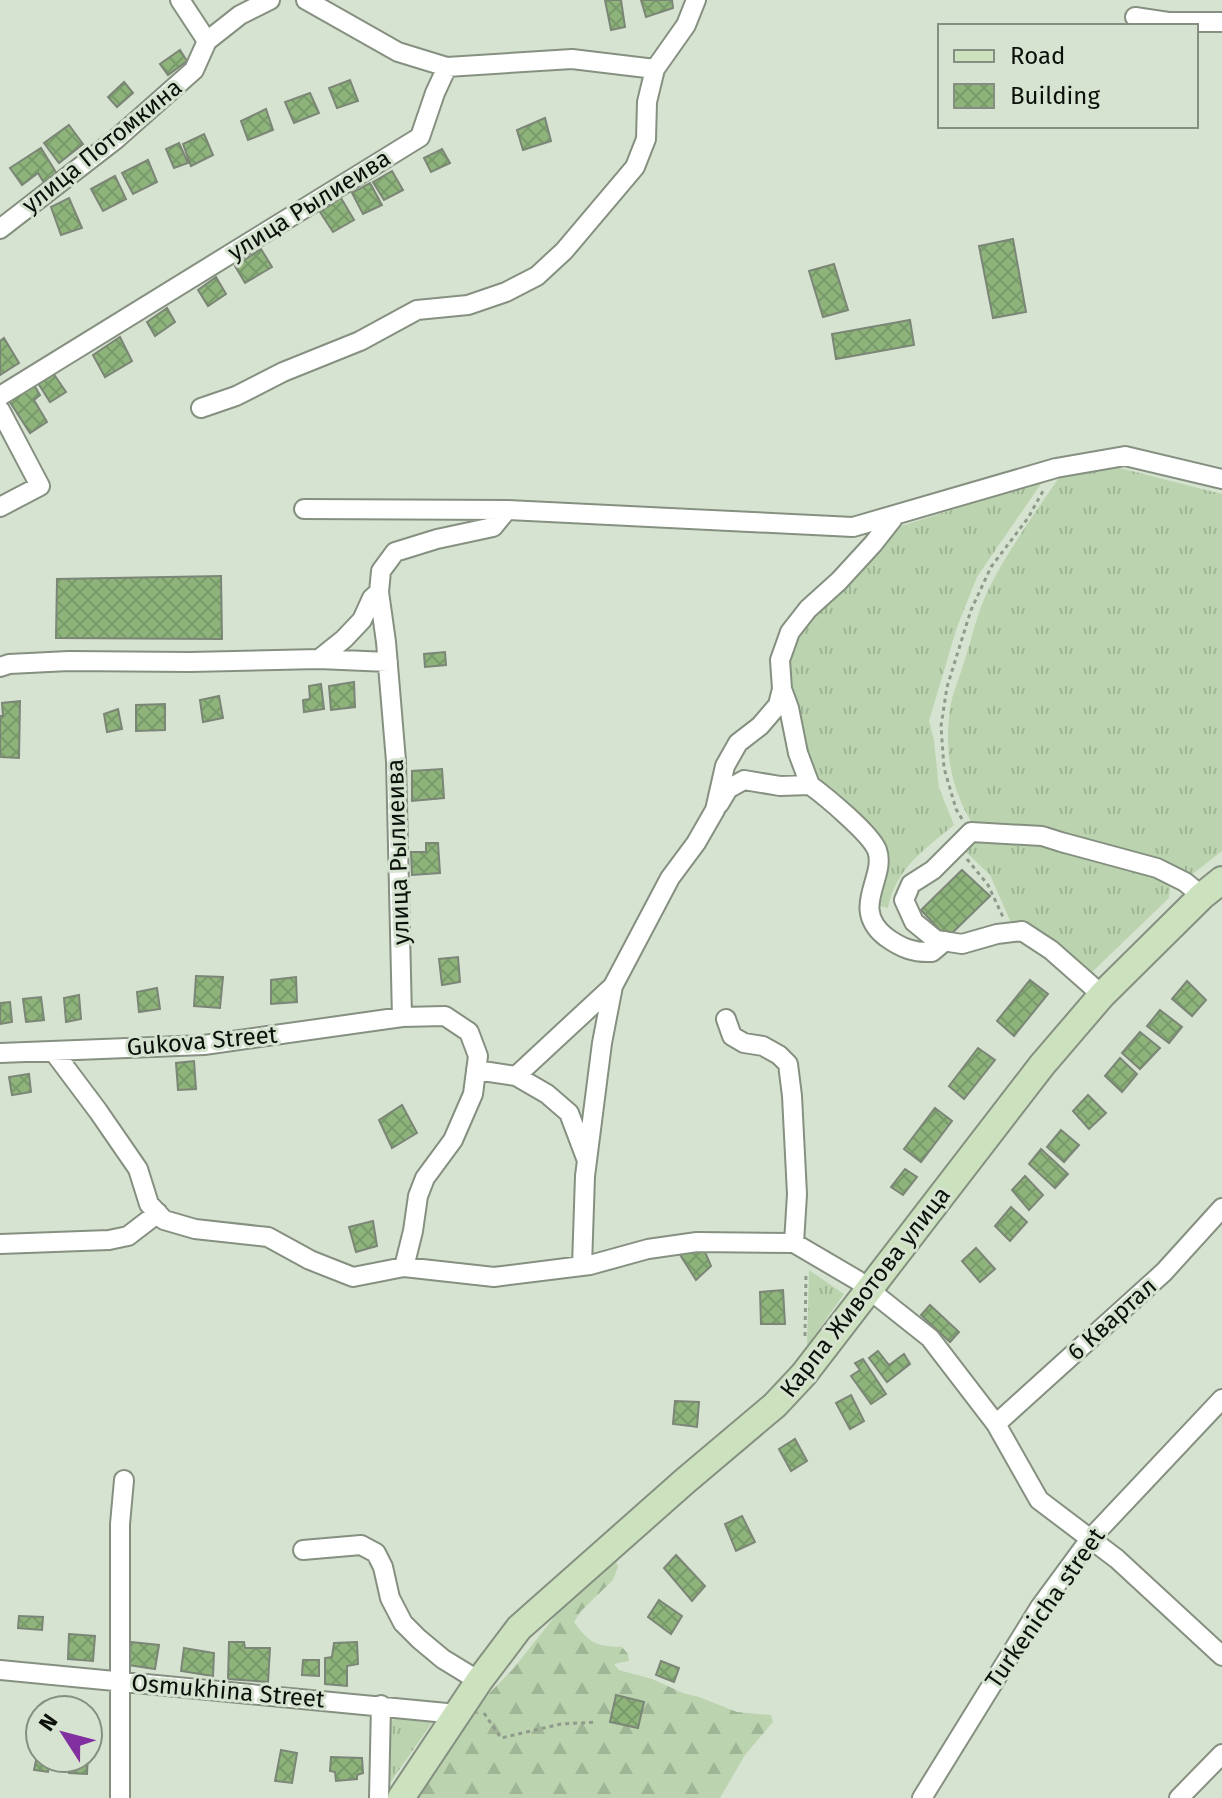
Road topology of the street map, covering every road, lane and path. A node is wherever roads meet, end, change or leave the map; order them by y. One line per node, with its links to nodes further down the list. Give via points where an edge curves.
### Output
1 (180, 0): 7 (street)
2 (270, 0): 7 (street, улица Потомкина)
3 (306, 0): 8 (street, via 398,52)
4 (696, 0): 9 (street, via 686,25)
5 (1135, 17): 6 (street)
6 (1222, 22)
7 (207, 41): 10 (street, улица Потомкина, via 194,70 115,140)
8 (447, 67): 9 (street, via 572,59); 11 (street, улица Рылиеива, via 420,137)
9 (655, 69): 12 (street, via 646,139 635,167 537,276 468,305 417,310 360,341)
10 (0, 229)
11 (0, 396)
12 (201, 408)
13 (0, 410): 16 (street, via 40,486)
14 (1056, 468): 15 (street, via 1125,456); 19 (street); 27 (path, via 1028,518 991,567 947,687 941,726 944,768 956,809)
15 (1222, 479)
16 (0, 507)
17 (304, 509): 18 (street)
18 (507, 510): 19 (street, via 853,527); 20 (street, улица Рылиеива, via 493,527 395,552 381,571)
19 (895, 516): 24 (street, via 790,632 780,660)
20 (379, 592): 21 (street, улица Рылиеива, via 362,620); 22 (street, улица Рылиеива)
21 (319, 659): 22 (street); 23 (street, via 69,661)
22 (388, 662): 34 (street, улица Рылиеива, via 396,761)
23 (0, 667)
24 (782, 689): 25 (street); 26 (street, via 778,705 738,743 725,766)
25 (810, 785): 26 (street, via 744,780 728,789); 31 (street, via 878,852 869,914 878,931 915,953 932,952)
26 (715, 810): 32 (street, via 670,878)
27 (971, 832): 28 (street); 29 (street, via 1042,836)
28 (956, 848): 30 (path, via 988,885); 31 (street, via 911,884 904,900 914,922)
29 (1212, 888): 33 (main road, Карпа Животова улица)
30 (1009, 932): 31 (street, via 962,944); 33 (street, via 1022,931 1051,950)
31 (945, 941)
32 (613, 986): 39 (street); 40 (street)
33 (1102, 995): 48 (main road, Карпа Животова улица)
34 (402, 1017): 36 (street, Gukova Street, via 204,1045); 38 (street, Gukova Street, via 445,1016 469,1032 478,1056)
35 (726, 1019): 43 (street, via 732,1036 771,1050 788,1064 797,1194)
36 (53, 1051): 37 (street, Gukova Street); 42 (street, via 138,1169 149,1204)
37 (0, 1053)
38 (476, 1070): 39 (street); 47 (street, via 473,1094 453,1140 418,1196)
39 (516, 1076): 40 (street, via 569,1113)
40 (587, 1161): 46 (street)
41 (1222, 1208): 51 (street, 6 Квартал, via 1164,1272)
42 (158, 1213): 44 (street, via 118,1238); 47 (street, via 164,1220 195,1229 268,1237 353,1277)
43 (794, 1243): 45 (street); 46 (street, via 697,1242)
44 (0, 1244)
45 (814, 1256): 48 (street); 49 (path, via 806,1269)
46 (582, 1266): 47 (street, via 494,1277)
47 (404, 1267)
48 (869, 1290): 51 (street, via 930,1338); 58 (main road, Карпа Животова улица, via 775,1405 519,1628)
49 (805, 1338)
50 (1222, 1399): 53 (street, Turkenicha street)
51 (996, 1424): 53 (street, via 1039,1500)
52 (124, 1480): 57 (street)
53 (1090, 1539): 55 (street); 65 (street, Turkenicha street, via 1040,1607)
54 (303, 1550): 58 (street, via 361,1545 376,1553 403,1623 443,1659)
55 (1222, 1656)
56 (0, 1670): 57 (street, Osmukhina Street)
57 (119, 1680): 59 (street, Osmukhina Street); 62 (street)
58 (469, 1696): 59 (street, Osmukhina Street); 60 (path, via 501,1738); 64 (main road, Карпа Животова улица)
59 (381, 1705): 63 (street)
60 (597, 1722)
61 (1222, 1754): 66 (street)
62 (120, 1798)
63 (379, 1798)
64 (401, 1798)
65 (922, 1798)
66 (1179, 1798)

